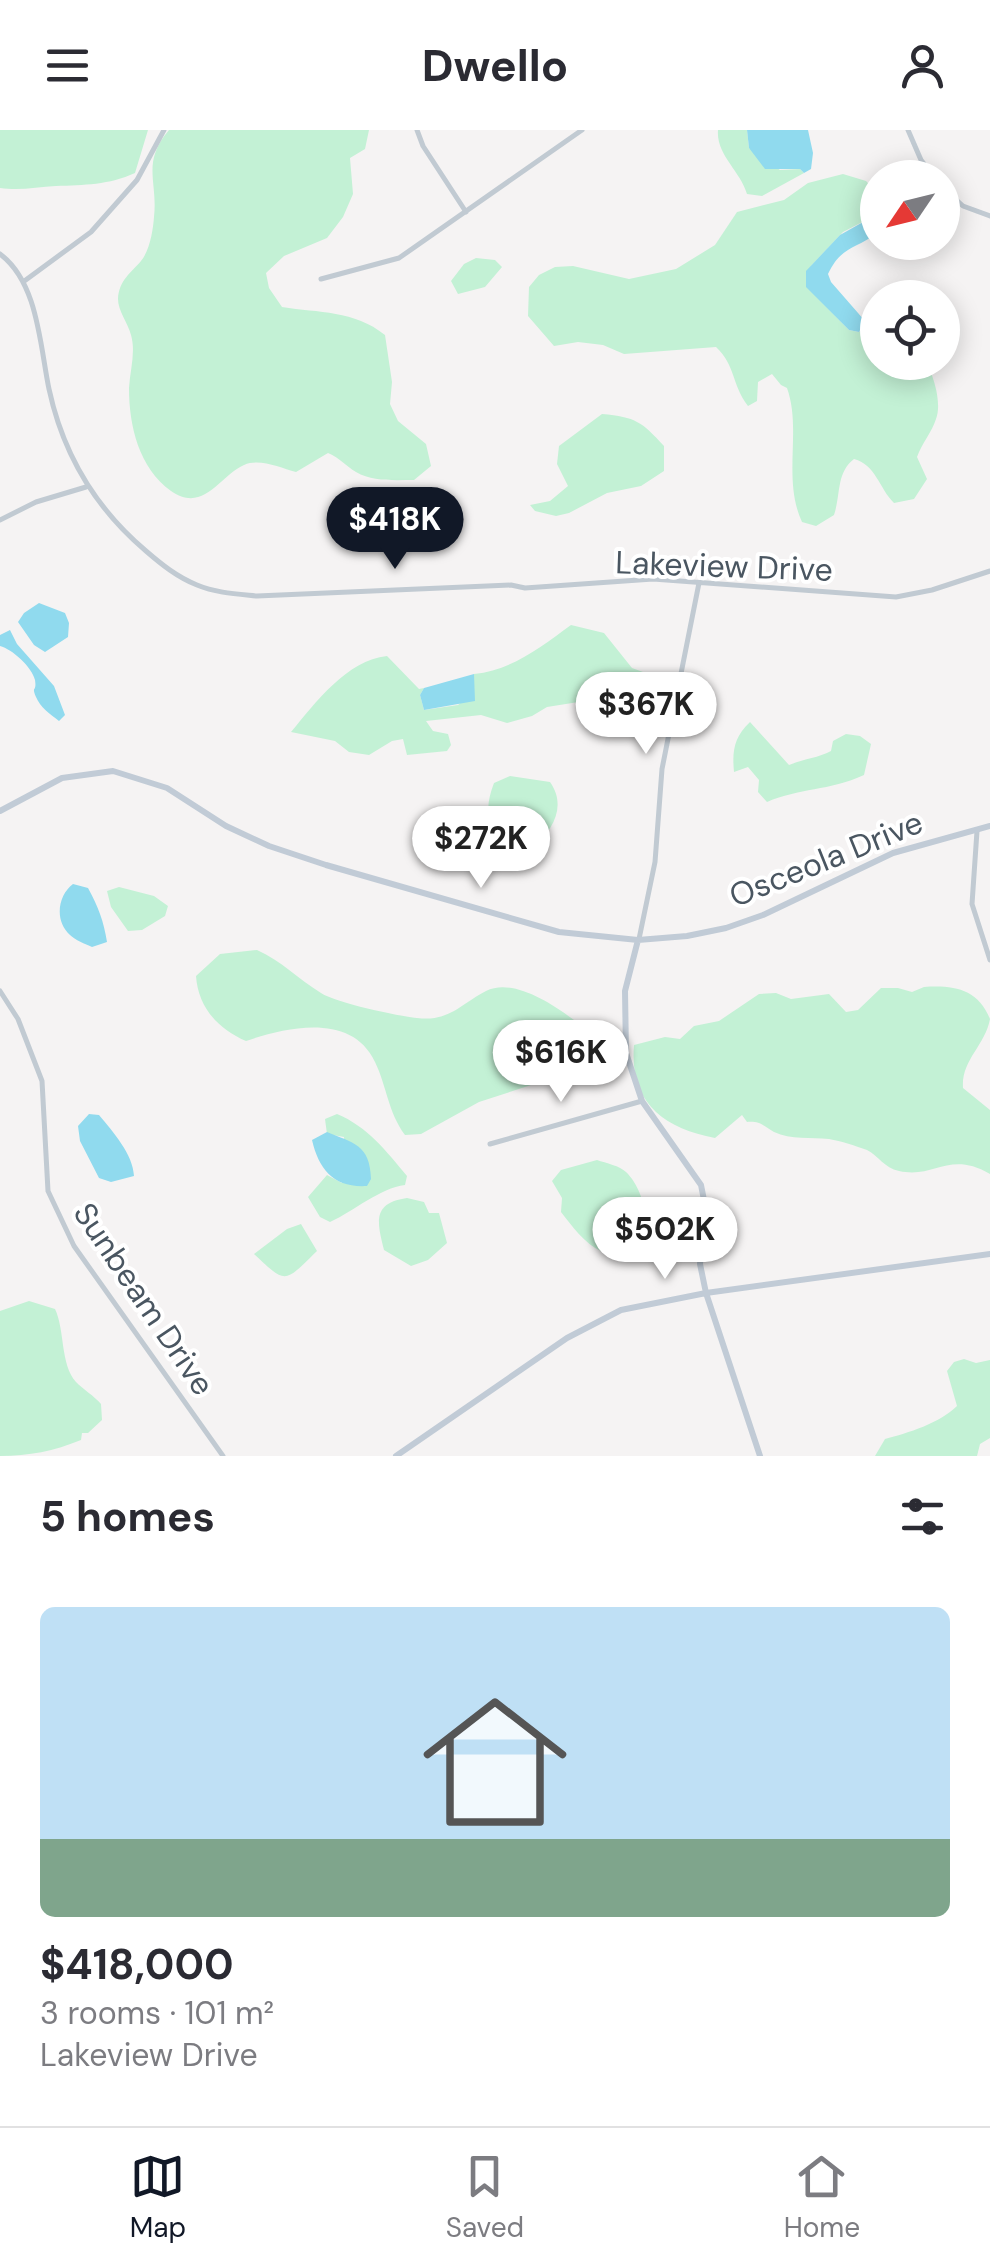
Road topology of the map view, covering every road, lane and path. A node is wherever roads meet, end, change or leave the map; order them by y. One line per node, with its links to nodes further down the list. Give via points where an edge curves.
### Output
1 (164, 130): 11 (street, via 136,180 91,232)
2 (416, 130): 7 (street)
3 (582, 130): 7 (street)
4 (908, 130): 5 (street)
5 (921, 160)
6 (960, 202): 8 (street)
7 (466, 212): 10 (street, via 398,258)
8 (990, 216)
9 (0, 254): 11 (street, Lakeview Drive)
10 (321, 279)
11 (24, 282): 12 (street, Lakeview Drive, via 59,432)
12 (86, 486): 13 (street); 15 (street, Lakeview Drive, via 108,516 168,570 219,592 525,588 653,578)
13 (0, 520)
14 (990, 571): 15 (street, Lakeview Drive, via 896,597)
15 (700, 583): 19 (street, via 662,770 655,862)
16 (0, 812): 19 (street, Osceola Drive, via 62,778 113,771 167,788 255,840 326,865 560,932)
17 (990, 826): 18 (street, Osceola Drive)
18 (977, 831): 19 (street, Osceola Drive, via 893,853 726,928); 20 (street, via 972,904)
19 (638, 940): 22 (street, via 624,1018 626,1052)
20 (990, 960)
21 (0, 991): 26 (street, Sunbeam Drive, via 42,1081 45,1175 56,1212)
22 (642, 1101): 23 (street); 25 (street, via 701,1185)
23 (490, 1144)
24 (990, 1254): 25 (street)
25 (706, 1293): 27 (street, via 621,1310 590,1324); 28 (street)
26 (222, 1456)
27 (396, 1456)
28 (760, 1456)

